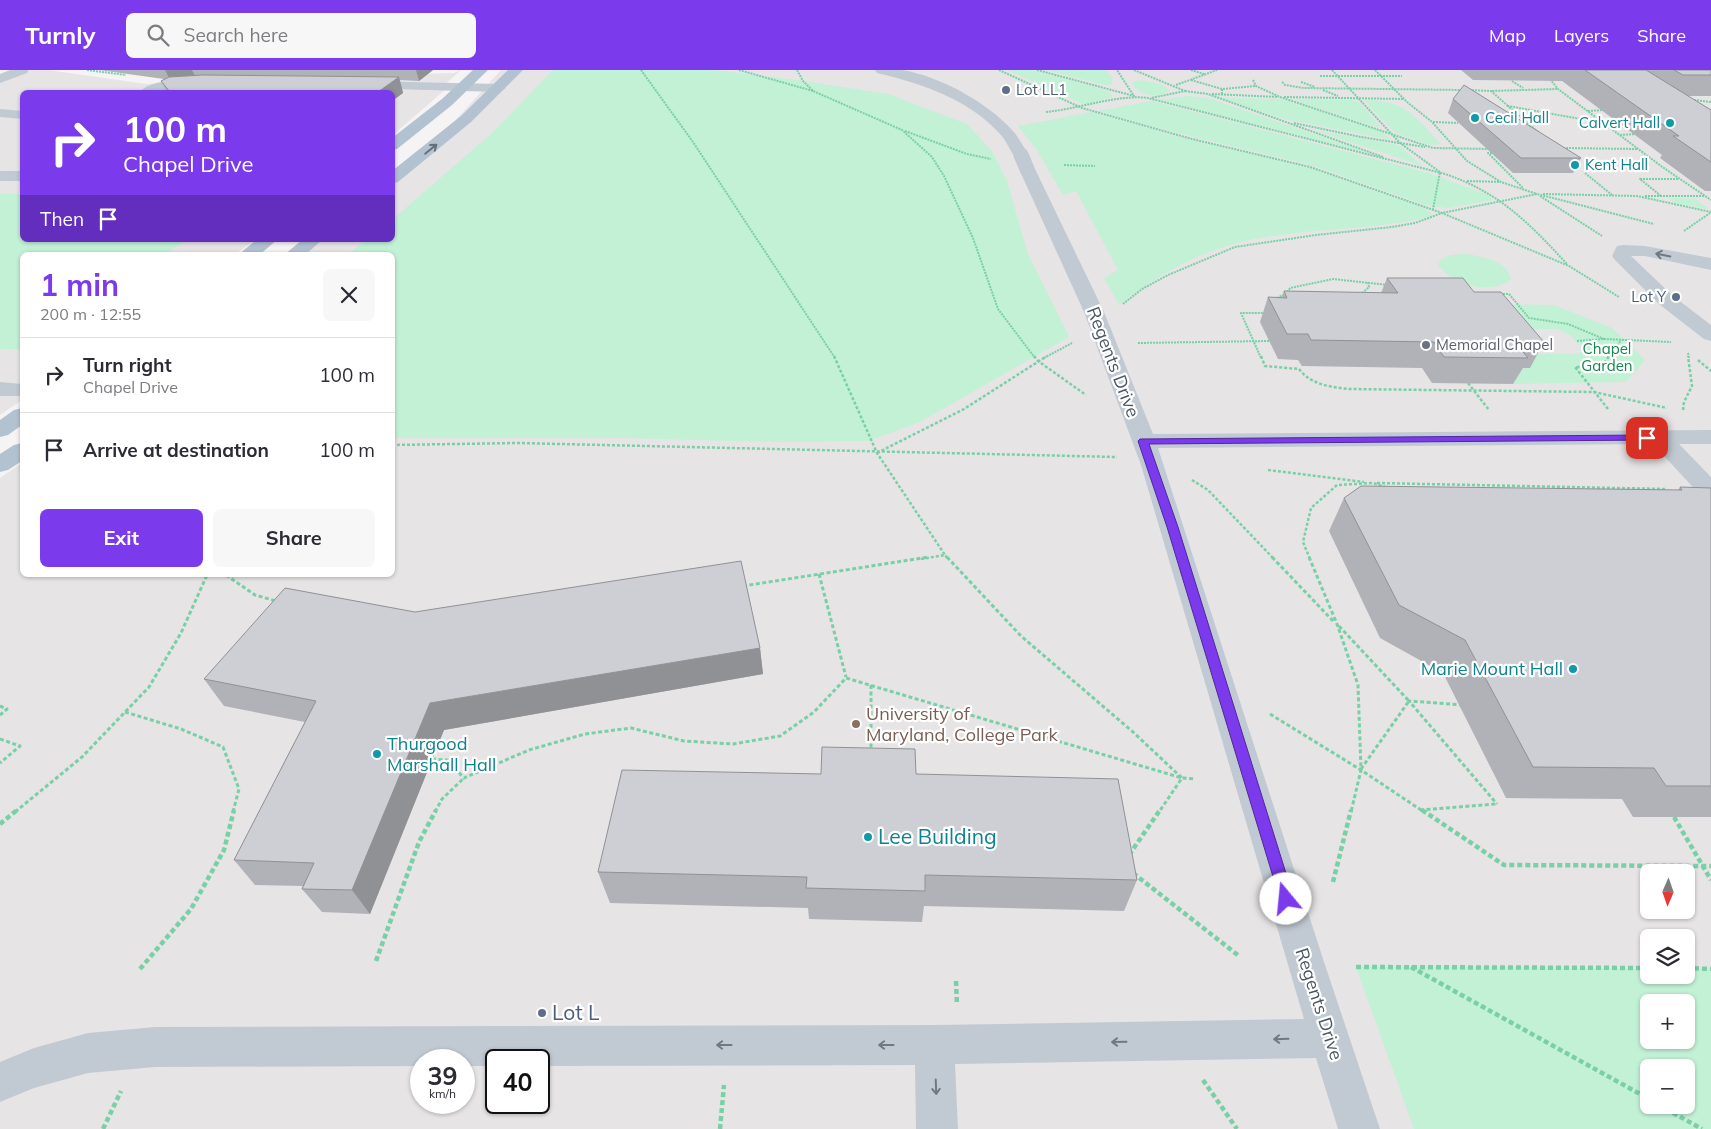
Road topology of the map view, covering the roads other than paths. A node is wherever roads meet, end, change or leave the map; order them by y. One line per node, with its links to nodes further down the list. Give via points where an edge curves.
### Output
1 (22, 70): 5 (street)
2 (481, 70): 8 (main road)
3 (516, 70): 9 (main road)
4 (886, 70): 29 (street, Regents Drive, via 940,87 985,114 1008,134 1094,312)
5 (0, 79)
6 (350, 85): 8 (street)
7 (215, 86): 10 (street, via 158,87)
8 (463, 87): 9 (street); 13 (main road)
9 (499, 88): 16 (main road, one-way to 9)
10 (151, 90)
11 (0, 113): 12 (street)
12 (20, 115)
13 (395, 144)
14 (0, 176): 15 (street)
15 (20, 176)
16 (395, 177)
17 (265, 242): 19 (main road)
18 (310, 242): 20 (main road)
19 (251, 252)
20 (297, 252)
21 (1711, 264): 22 (street, one-way to 22, via 1623,250 1621,256 1666,300)
22 (1711, 335)
23 (0, 389): 24 (street)
24 (20, 390)
25 (20, 416): 26 (main road)
26 (0, 430)
27 (1659, 437): 28 (street); 29 (street); 32 (street)
28 (1711, 437)
29 (1143, 441): 33 (street, Regents Drive, via 1167,509)
30 (20, 451): 31 (main road)
31 (0, 465)
32 (1711, 491)
33 (1330, 1038): 34 (street, one-way to 34); 37 (street, Regents Drive)
34 (935, 1045): 35 (street, one-way to 35, via 155,1047 88,1053 34,1068); 36 (street, one-way to 36)
35 (0, 1082)
36 (937, 1129)
37 (1359, 1129)

